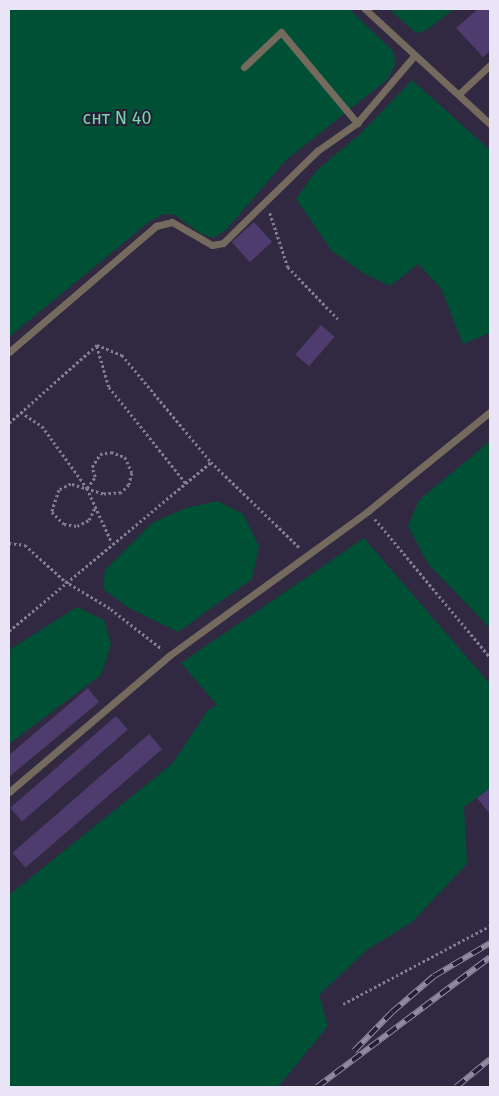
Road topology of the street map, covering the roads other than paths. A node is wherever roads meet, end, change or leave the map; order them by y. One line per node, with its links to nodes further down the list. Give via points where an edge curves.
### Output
1 (365, 9): 2 (lane)
2 (414, 56): 5 (lane); 6 (lane)
3 (490, 65): 5 (lane)
4 (244, 67): 6 (lane, via 281,32)
5 (459, 94): 7 (lane)
6 (357, 123): 8 (lane, via 318,151 218,244 193,237 172,222 156,226)
7 (490, 124)
8 (9, 352)
9 (490, 412): 10 (lane, via 368,510 170,655)
10 (9, 792)

